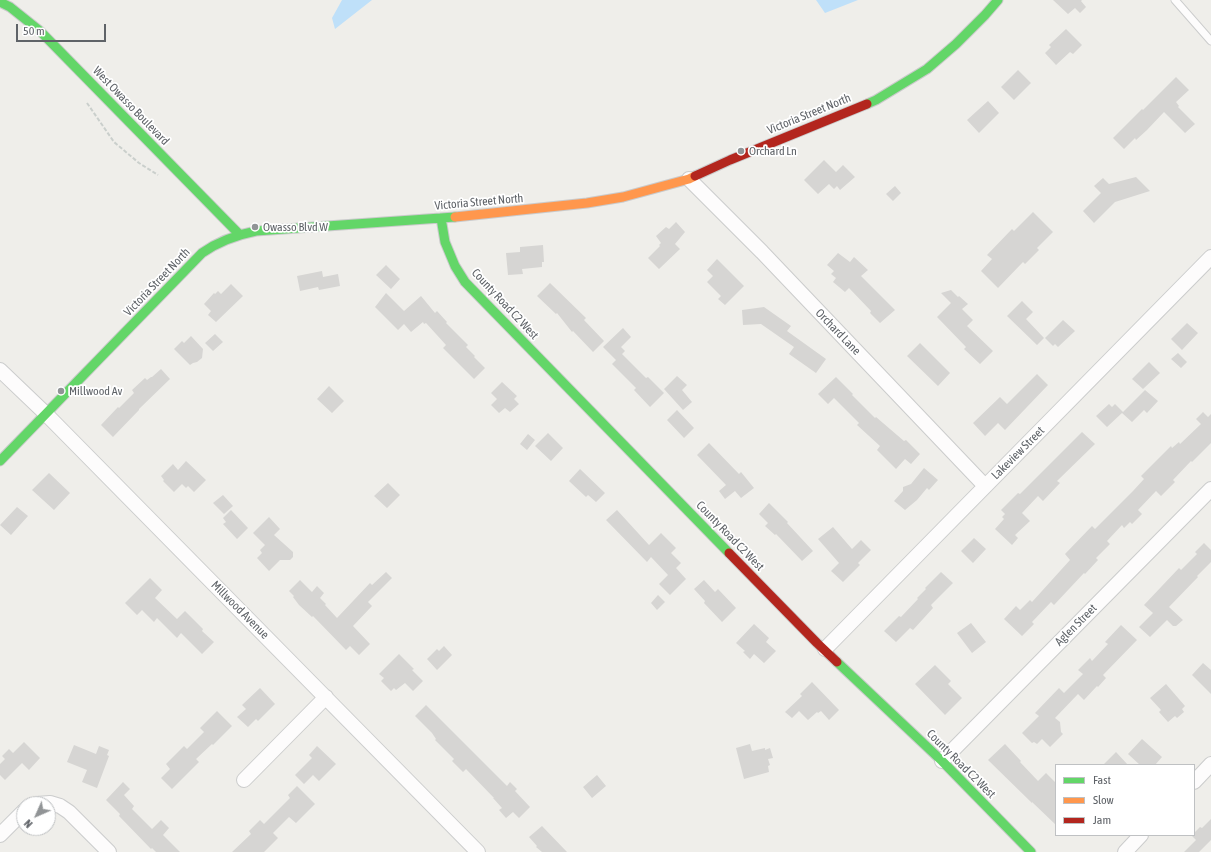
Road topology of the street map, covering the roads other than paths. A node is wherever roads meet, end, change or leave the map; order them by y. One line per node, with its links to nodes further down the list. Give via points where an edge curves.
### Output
1 (998, 0): 5 (street, Victoria Street North, via 956,44 927,69 882,96)
2 (1175, 0): 4 (lane)
3 (0, 2): 7 (street, West Owasso Boulevard, via 40,31)
4 (1211, 42)
5 (689, 179): 6 (street, Victoria Street North, via 623,197 587,203); 12 (street, Orchard Lane)
6 (441, 218): 7 (street, Victoria Street North); 14 (street, County Road C2 West, via 445,242 465,282)
7 (238, 234): 10 (street, Victoria Street North, via 219,241 202,253)
8 (1211, 257): 12 (street, Lakeview Street)
9 (0, 370): 10 (street, Millwood Avenue)
10 (46, 414): 11 (street, Victoria Street North); 15 (street, Millwood Avenue)
11 (0, 461)
12 (985, 486): 14 (street, Lakeview Street)
13 (1211, 489): 16 (street, Aglen Street)
14 (825, 649): 16 (street, County Road C2 West)
15 (326, 697): 18 (street); 25 (street, Millwood Avenue)
16 (942, 761): 26 (street, County Road C2 West)
17 (1211, 764): 19 (street)
18 (244, 780)
19 (1195, 781)
20 (56, 805): 24 (street, via 69,812)
21 (16, 819): 22 (street)
22 (0, 835)
23 (1140, 836): 27 (street)
24 (109, 852)
25 (478, 852)
26 (1031, 852)
27 (1124, 852)

